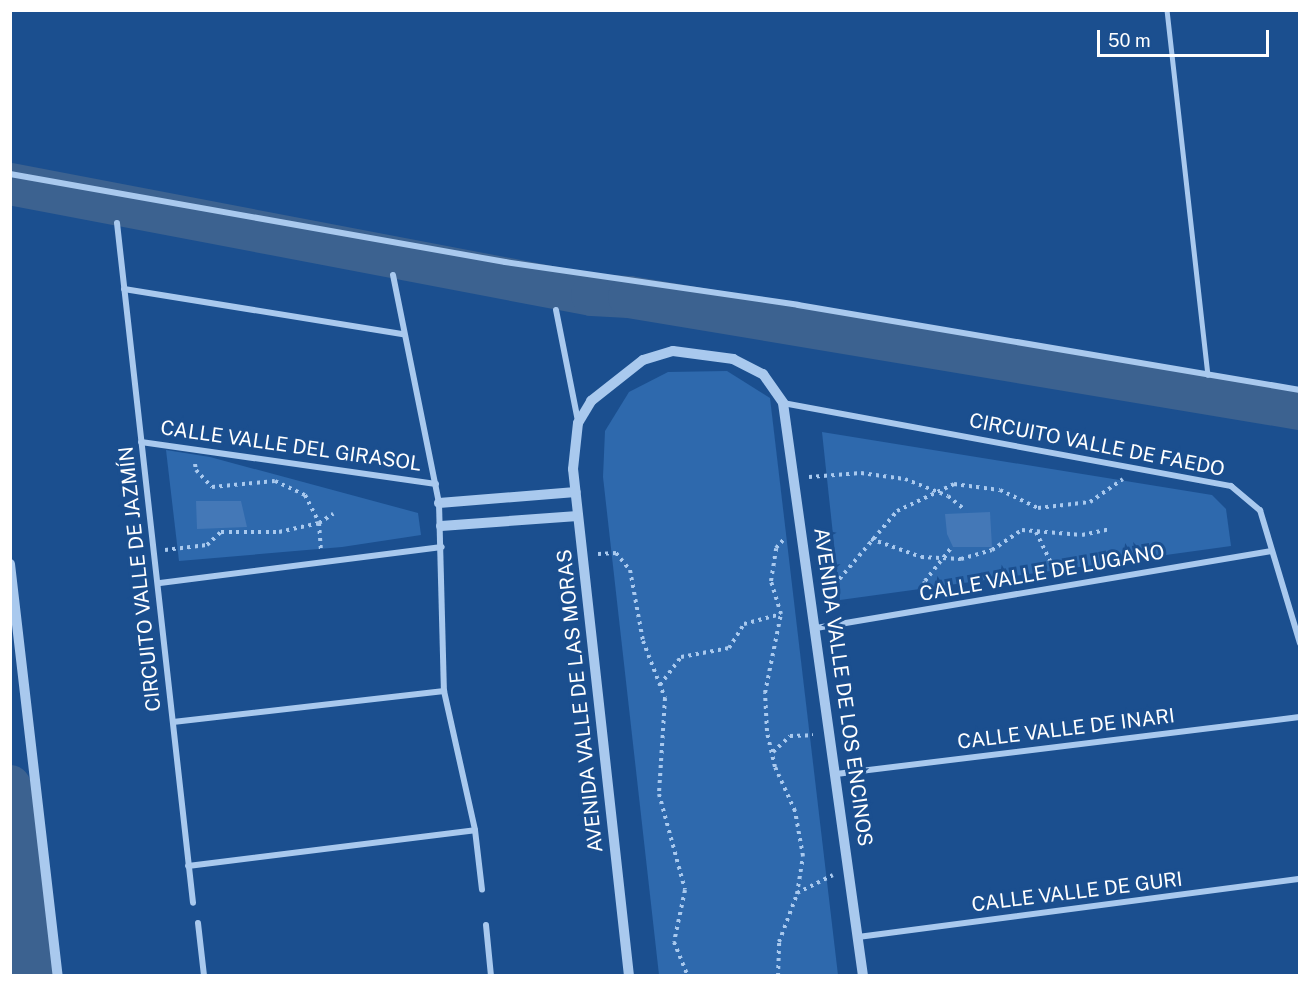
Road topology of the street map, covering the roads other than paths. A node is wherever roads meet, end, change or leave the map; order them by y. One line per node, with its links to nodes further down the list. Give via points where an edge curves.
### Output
1 (1167, 10): 8 (lane)
2 (10, 174): 8 (street, via 494,260 798,305)
3 (117, 223): 5 (street, CIRCUITO VALLE DE JAZMÍN)
4 (393, 275): 7 (street)
5 (124, 289): 7 (street); 12 (street, CIRCUITO VALLE DE JAZMÍN)
6 (556, 310): 11 (street, AVENIDA VALLE DE LAS MORAS)
7 (403, 334): 13 (street)
8 (1209, 375): 9 (street)
9 (1299, 390)
10 (783, 403): 11 (street, AVENIDA VALLE DE LAS MORAS, via 763,374 733,359 673,351 643,360 610,383 591,401); 19 (street, CIRCUITO VALLE DE FAEDO, via 1230,486 1260,510); 22 (street, AVENIDA VALLE DE LOS ENCINOS)
11 (578, 423): 14 (street, AVENIDA VALLE DE LAS MORAS, via 573,469)
12 (141, 441): 13 (street, CALLE VALLE DEL GIRASOL); 21 (street, CIRCUITO VALLE DE JAZMÍN)
13 (436, 484): 15 (street)
14 (576, 492): 15 (street); 16 (street, AVENIDA VALLE DE LAS MORAS)
15 (439, 503): 17 (street)
16 (578, 516): 17 (street); 39 (street, AVENIDA VALLE DE LAS MORAS)
17 (441, 526): 18 (street)
18 (442, 547): 21 (street); 24 (street)
19 (1272, 551): 22 (street, CALLE VALLE DE LUGANO); 23 (street, CIRCUITO VALLE DE FAEDO)
20 (10, 564): 36 (street)
21 (160, 583): 26 (street, CIRCUITO VALLE DE JAZMÍN)
22 (816, 628): 27 (street, AVENIDA VALLE DE LOS ENCINOS)
23 (1299, 643)
24 (444, 691): 26 (street); 28 (street)
25 (1299, 717): 27 (street, CALLE VALLE DE INARI)
26 (173, 722): 29 (street, CIRCUITO VALLE DE JAZMÍN)
27 (836, 774): 35 (street, AVENIDA VALLE DE LOS ENCINOS)
28 (475, 830): 29 (street); 31 (street)
29 (188, 866): 32 (street, CIRCUITO VALLE DE JAZMÍN)
30 (1299, 879): 35 (street, CALLE VALLE DE GURI)
31 (482, 891)
32 (193, 903)
33 (198, 923): 37 (street)
34 (486, 925): 38 (street)
35 (858, 936): 40 (street, AVENIDA VALLE DE LOS ENCINOS)
36 (58, 975)
37 (204, 975)
38 (491, 975)
39 (628, 975)
40 (863, 975)

